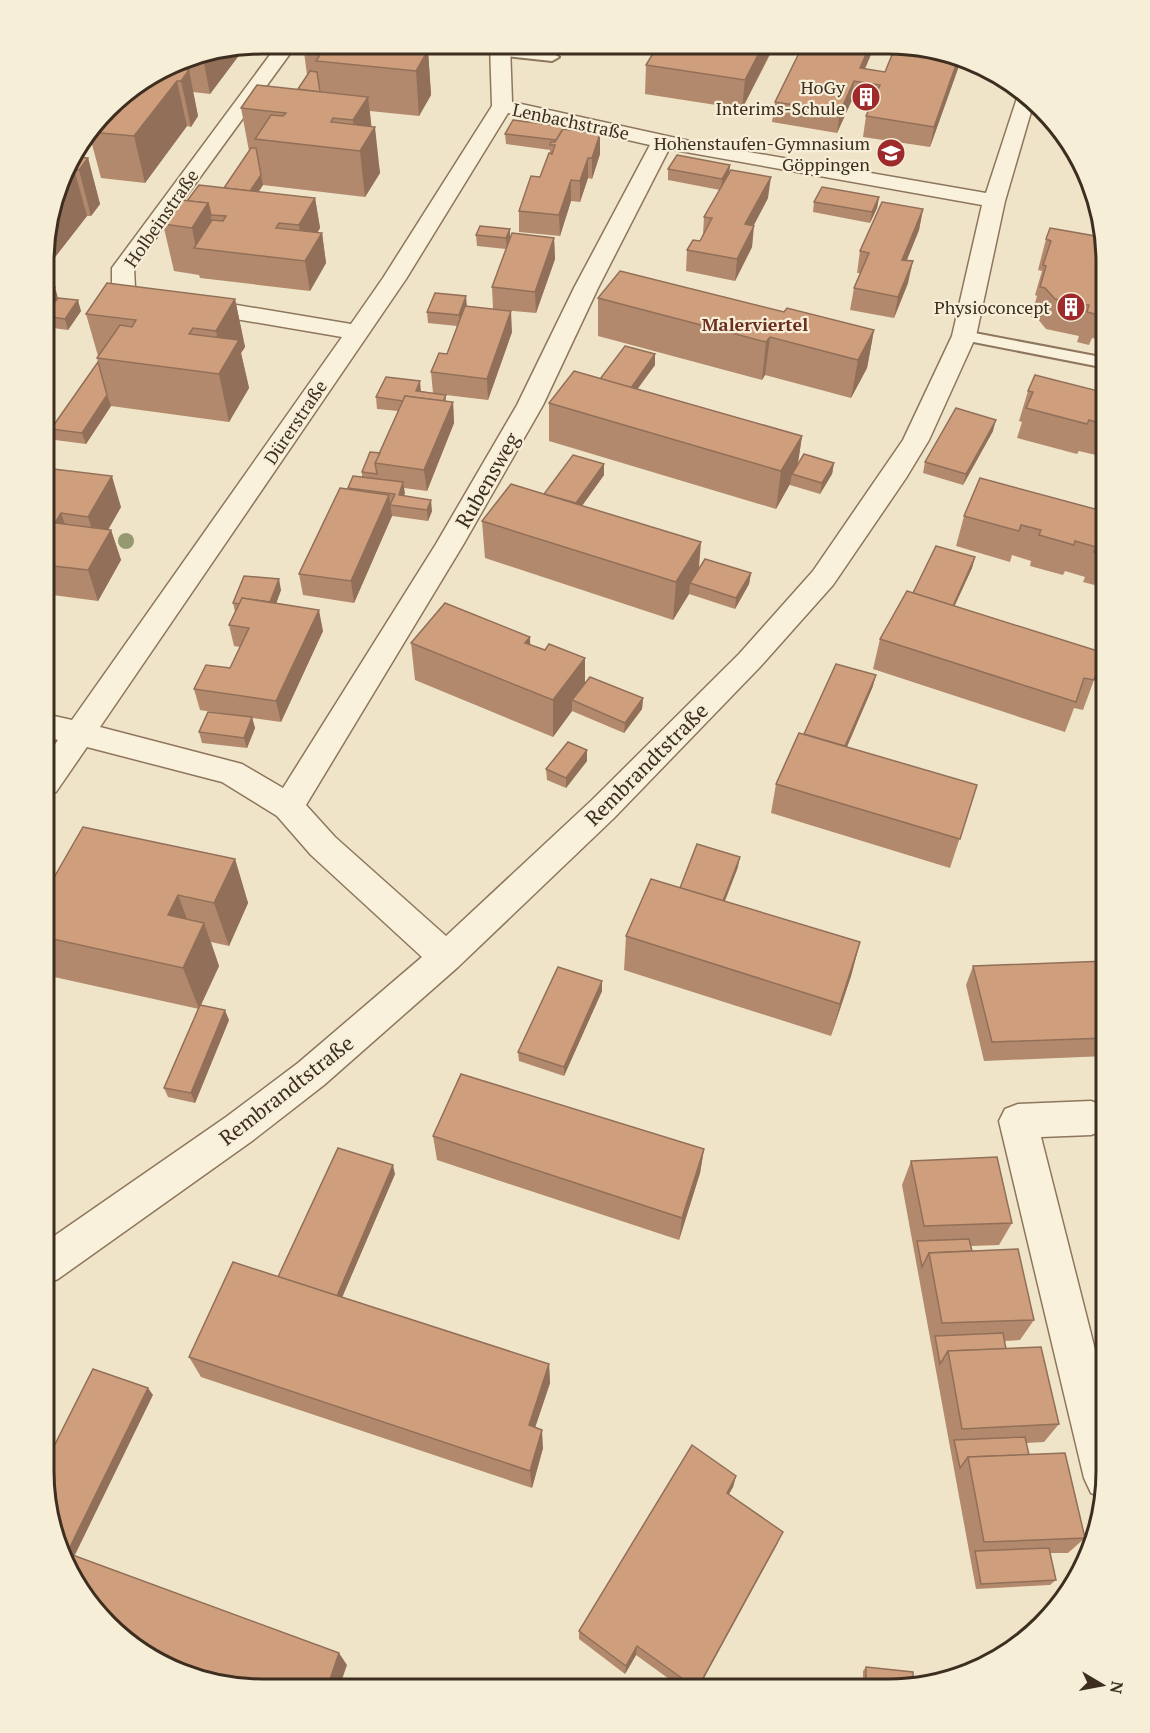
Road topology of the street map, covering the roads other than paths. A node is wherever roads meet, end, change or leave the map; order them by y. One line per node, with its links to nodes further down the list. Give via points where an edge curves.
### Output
1 (279, 54): 9 (street, Holbeinstraße, via 123,268 124,293)
2 (500, 54): 6 (street)
3 (535, 54): 4 (lane)
4 (552, 57)
5 (1023, 105): 8 (street, Rembrandtstraße)
6 (502, 106): 7 (street, Lenbachstraße); 9 (street, Dürerstraße)
7 (662, 141): 8 (street, Lenbachstraße); 15 (street, Rubensweg, via 530,405)
8 (994, 201): 10 (street, Rembrandtstraße)
9 (357, 332): 13 (street, Dürerstraße)
10 (964, 336): 11 (lane); 16 (street, Rembrandtstraße, via 916,440 823,578 603,809)
11 (1096, 361)
12 (54, 727): 13 (street)
13 (81, 733): 14 (street, Dürerstraße); 15 (street, via 231,772)
14 (54, 770)
15 (288, 807): 16 (street, via 323,846)
16 (446, 957): 18 (street, Rembrandtstraße, via 311,1074)
17 (1091, 1118): 19 (street, via 1018,1121)
18 (54, 1259)
19 (1096, 1437)

